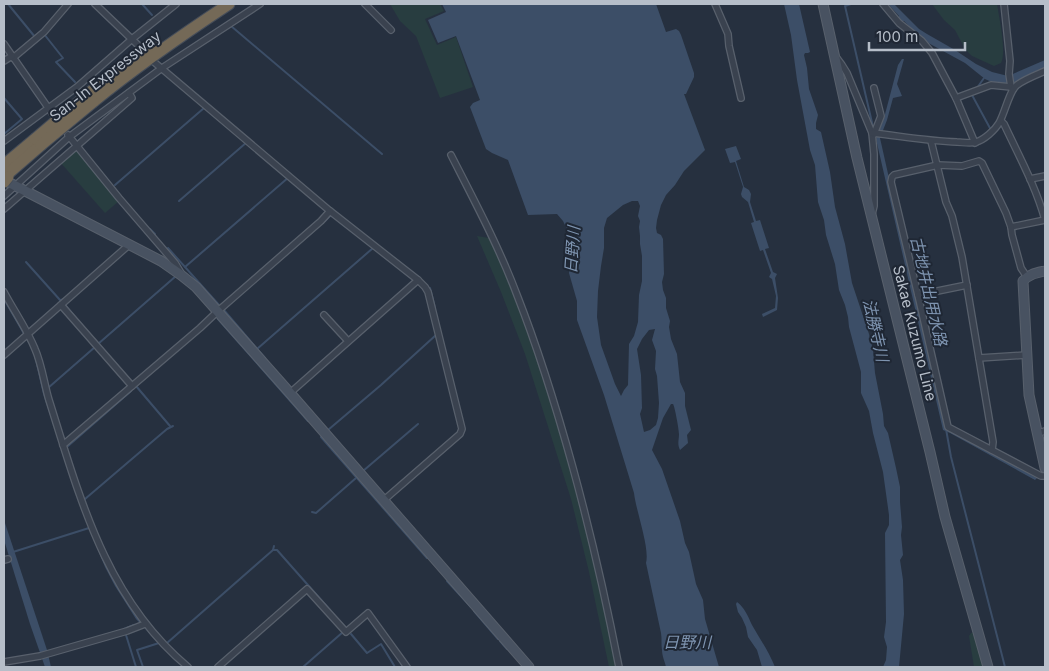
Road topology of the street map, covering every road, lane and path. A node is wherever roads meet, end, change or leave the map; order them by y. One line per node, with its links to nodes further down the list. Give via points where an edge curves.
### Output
1 (68, 4): 17 (street, via 44,32)
2 (95, 4): 13 (street)
3 (176, 4): 13 (street)
4 (219, 4): 27 (highway, San-In Expressway, via 135,59)
5 (229, 4): 27 (highway, San-In Expressway)
6 (259, 4): 20 (street)
7 (366, 4): 12 (street)
8 (715, 4): 25 (street, via 728,34)
9 (823, 4): 16 (street, Sakae Kuzumo Line)
10 (883, 4): 26 (street, via 929,49)
11 (1004, 4): 22 (street)
12 (391, 30)
13 (132, 39): 15 (street); 28 (street)
14 (4, 44): 17 (street)
15 (139, 46)
16 (834, 55): 30 (street, via 847,73); 45 (street, Sakae Kuzumo Line)
17 (13, 57): 18 (street); 28 (street)
18 (4, 61)
19 (154, 62): 20 (street)
20 (164, 67): 24 (street); 44 (street)
21 (1045, 72): 22 (street)
22 (1012, 87): 26 (street, via 991,85); 29 (street)
23 (874, 88): 30 (street, via 881,116)
24 (129, 93): 31 (street); 36 (street, via 132,98)
25 (741, 98)
26 (956, 98): 35 (street)
27 (90, 99): 34 (highway, San-In Expressway, bridge)
28 (48, 109): 31 (street); 32 (street)
29 (1000, 121): 35 (street, via 991,133); 40 (street)
30 (876, 134): 33 (street); 45 (street)
31 (70, 137): 36 (street); 41 (street)
32 (4, 141)
33 (931, 141): 35 (street); 38 (street)
34 (38, 142): 41 (highway, San-In Expressway); 41 (highway, San-In Expressway)
35 (975, 143)
36 (77, 146): 41 (street); 50 (street, via 175,263)
37 (451, 155): 78 (street, via 497,248 537,348 591,536)
38 (938, 165): 47 (street, via 982,163); 53 (street); 55 (street, via 894,175 891,179)
39 (1045, 176): 40 (street)
40 (1030, 179): 46 (street)
41 (11, 181): 42 (street); 43 (street); 48 (street)
42 (4, 196)
43 (4, 209)
44 (330, 211): 52 (street); 57 (street)
45 (872, 216): 79 (street, Sakae Kuzumo Line, via 945,516)
46 (1045, 220): 47 (street)
47 (1012, 227): 51 (street, via 1021,268)
48 (130, 244): 50 (street); 56 (street)
49 (1045, 271): 51 (street)
50 (181, 275): 57 (street)
51 (1027, 276): 62 (street, via 1023,282)
52 (418, 280): 60 (street); 71 (street, via 428,292 462,429)
53 (967, 285): 55 (street); 63 (street)
54 (4, 292): 59 (street)
55 (918, 295): 68 (street, via 948,427)
56 (61, 305): 59 (street); 64 (street)
57 (218, 311): 64 (street); 65 (street)
58 (324, 315): 60 (street)
59 (26, 336): 61 (street); 67 (street, via 36,353)
60 (348, 341): 65 (street)
61 (4, 355)
62 (1026, 355): 63 (street); 66 (street, via 1029,395)
63 (979, 358): 68 (street)
64 (132, 386): 67 (street)
65 (290, 393): 71 (street)
66 (1041, 432): 69 (street)
67 (63, 445): 72 (street, via 92,529)
68 (992, 450): 70 (street)
69 (1045, 468)
70 (1045, 476)
71 (384, 500): 77 (street)
72 (143, 625): 73 (street, via 48,654); 74 (street)
73 (4, 662)
74 (188, 667)
75 (218, 667): 76 (street, via 307,589 346,632 368,613)
76 (407, 667)
77 (529, 667)
78 (619, 667)
79 (988, 667)

